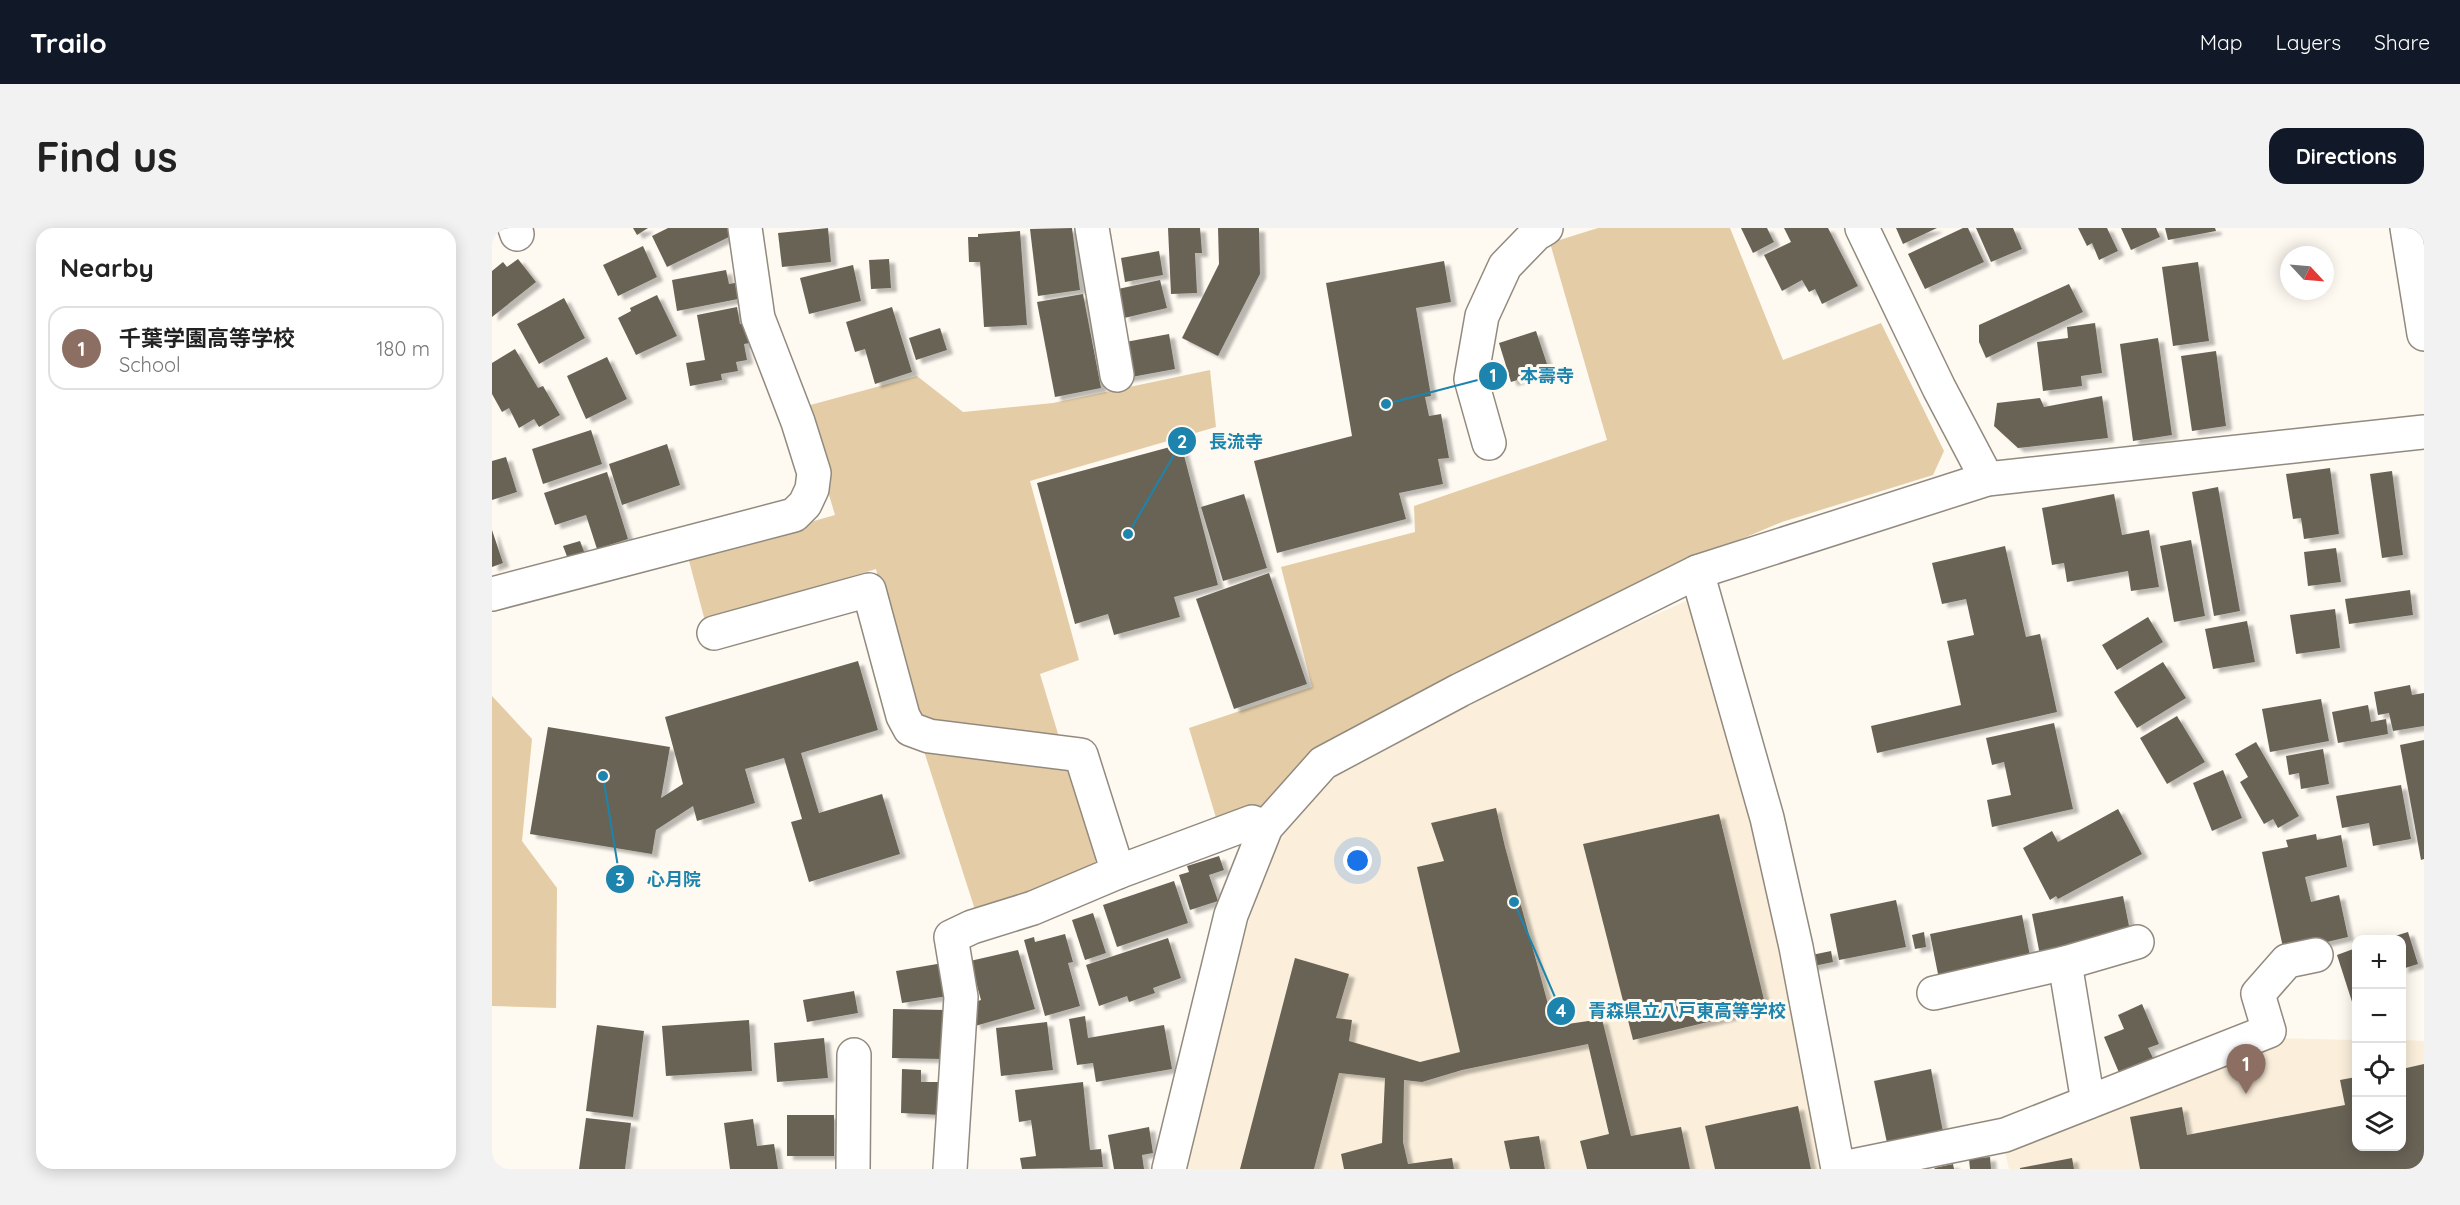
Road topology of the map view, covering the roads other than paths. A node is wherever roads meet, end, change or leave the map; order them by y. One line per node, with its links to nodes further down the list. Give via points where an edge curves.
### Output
1 (745, 228): 12 (street, via 758,318 814,473 805,504 794,515)
2 (1092, 228): 7 (street)
3 (1546, 228): 9 (street, via 1504,266 1482,316 1471,380)
4 (1862, 228): 10 (street)
5 (2407, 228): 6 (street)
6 (2424, 334)
7 (1117, 375)
8 (2424, 432): 10 (street)
9 (1489, 443)
10 (1988, 479): 11 (street)
11 (1698, 572): 14 (street, via 1323,763); 21 (street, via 1767,819 1838,1169 2005,1135)
12 (492, 594)
13 (714, 633): 15 (street, via 870,590 903,716 910,729 929,736 1081,755)
14 (1266, 827): 15 (street, via 1252,822); 24 (street, via 1231,915)
15 (1118, 872): 23 (street, via 951,937 962,997)
16 (2137, 942): 18 (street)
17 (2316, 956): 21 (street, via 2287,961 2258,994 2269,1031)
18 (2064, 963): 19 (street); 21 (street)
19 (1934, 993)
20 (854, 1055): 22 (street)
21 (2088, 1102)
22 (853, 1169)
23 (950, 1169)
24 (1169, 1169)

